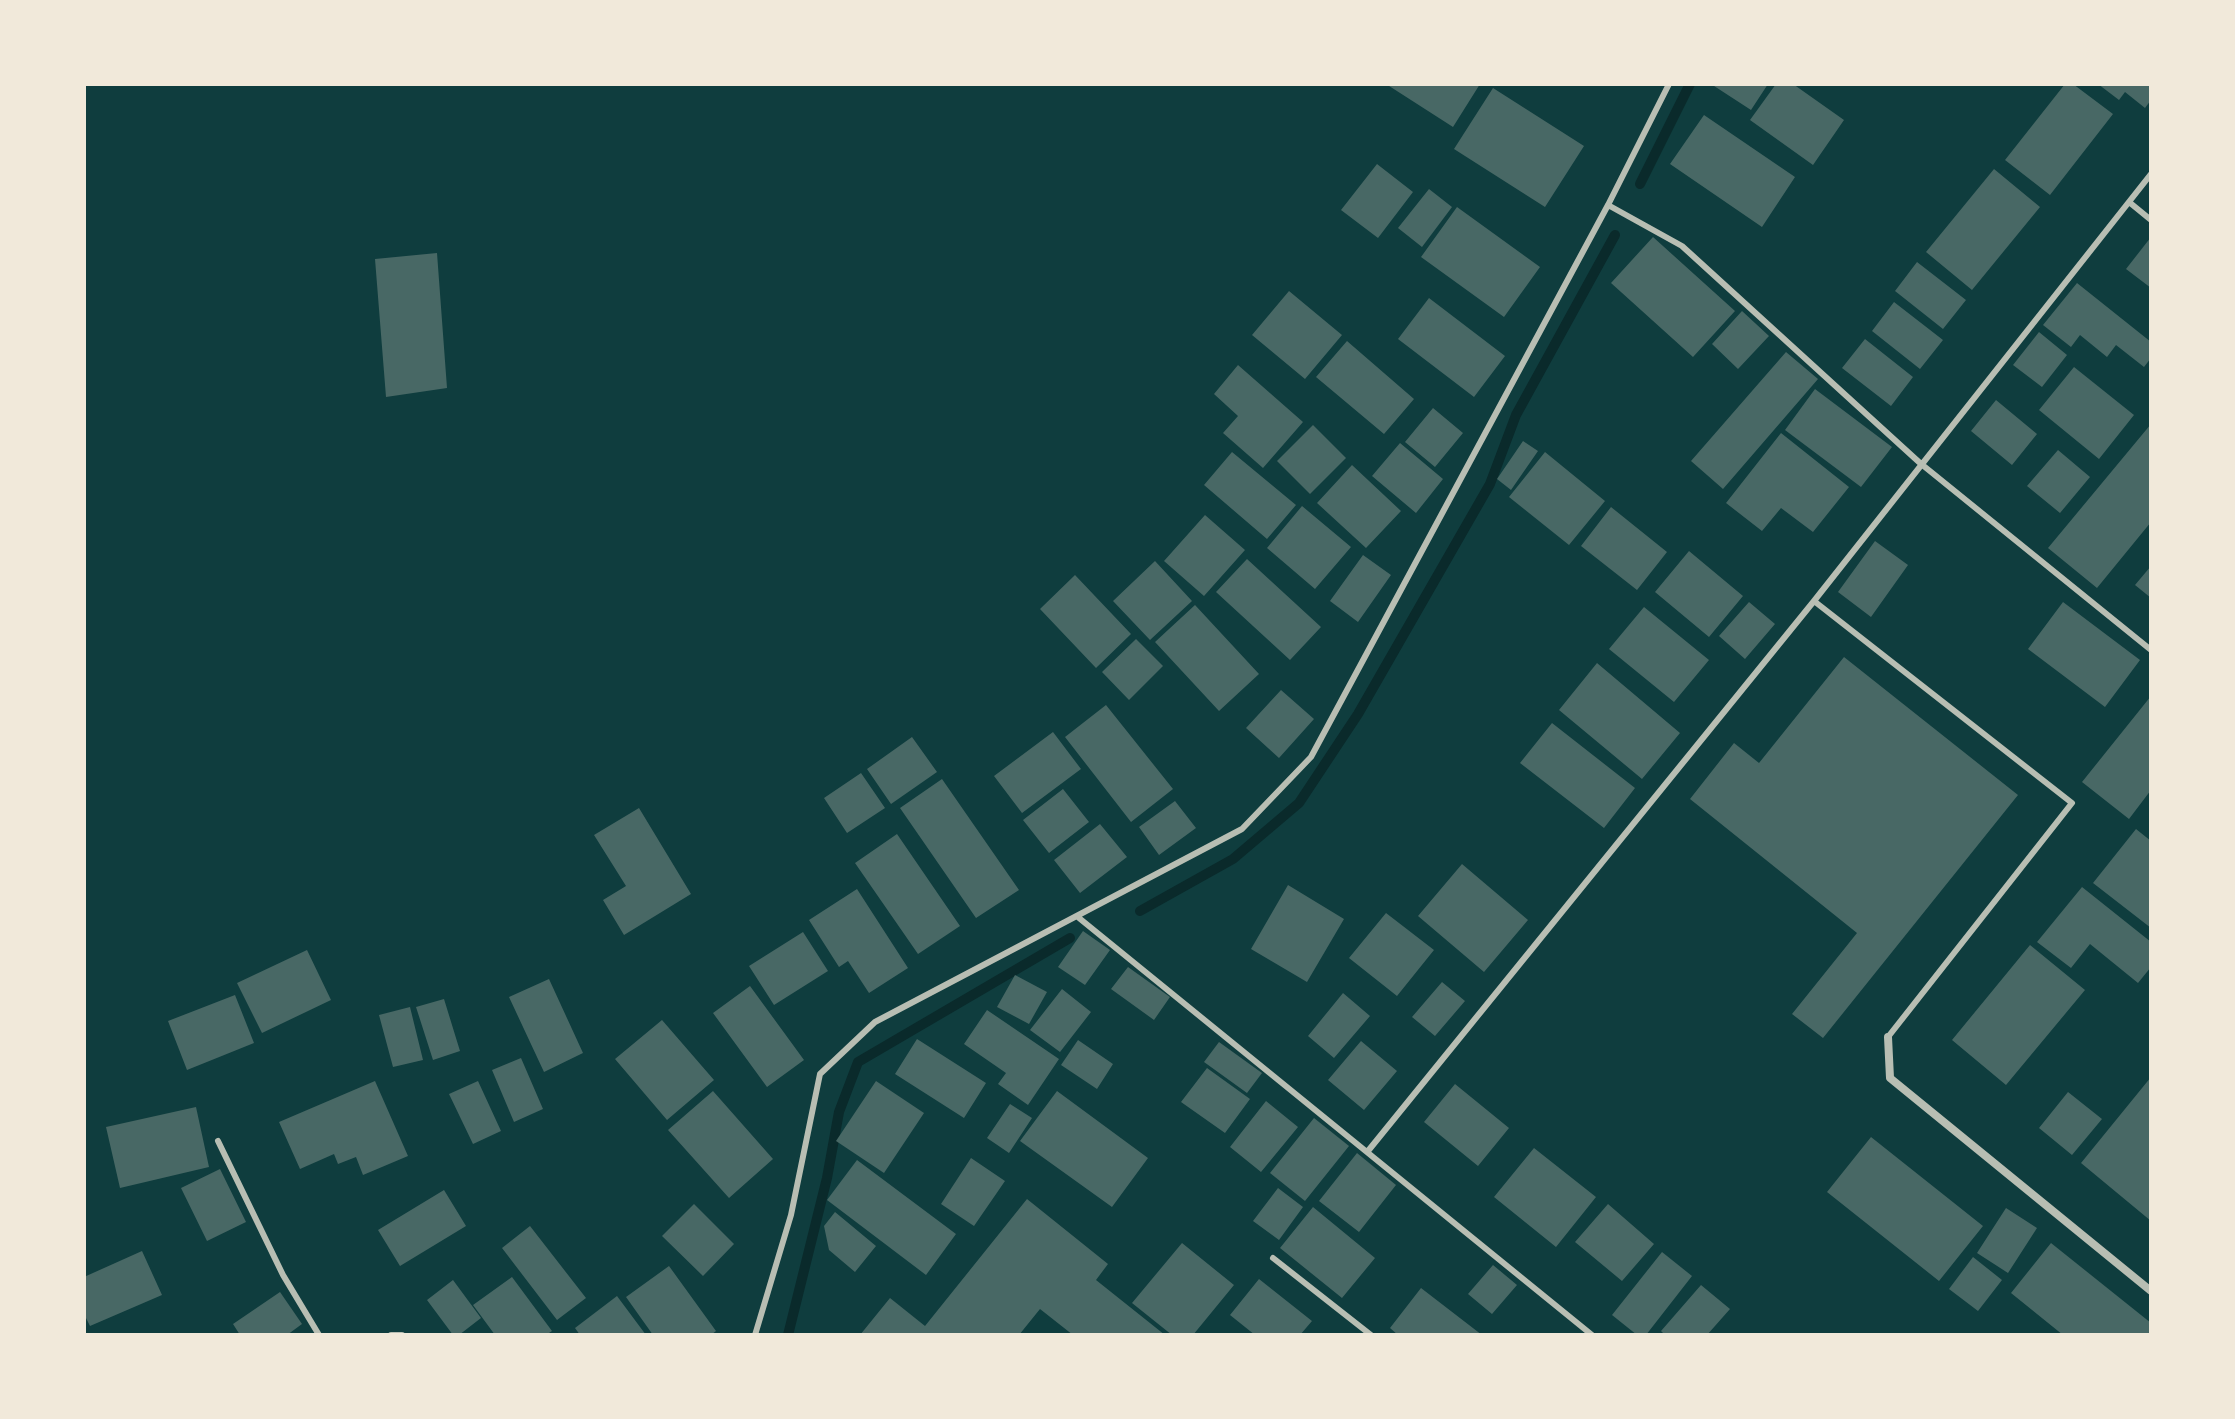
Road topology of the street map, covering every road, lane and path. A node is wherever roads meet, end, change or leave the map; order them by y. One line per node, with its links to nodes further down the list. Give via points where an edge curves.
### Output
1 (1669, 84): 4 (lane)
2 (2151, 174): 3 (lane)
3 (2129, 202): 5 (lane); 6 (lane)
4 (1608, 205): 6 (lane, via 1682,246); 9 (lane, via 1311,757 1242,829)
5 (2151, 220)
6 (1920, 463): 7 (lane); 8 (lane)
7 (1814, 601): 10 (lane, via 2072,803); 12 (lane)
8 (2151, 650)
9 (1079, 918): 12 (lane); 18 (lane, via 875,1022 820,1074 791,1215)
10 (1888, 1037): 14 (street, via 1890,1078)
11 (218, 1141): 15 (lane, via 283,1275)
12 (1368, 1151): 20 (lane)
13 (1273, 1258): 19 (lane)
14 (2151, 1291)
15 (319, 1335)
16 (391, 1335): 17 (lane)
17 (402, 1335)
18 (755, 1335)
19 (1371, 1335)
20 (1592, 1335)

